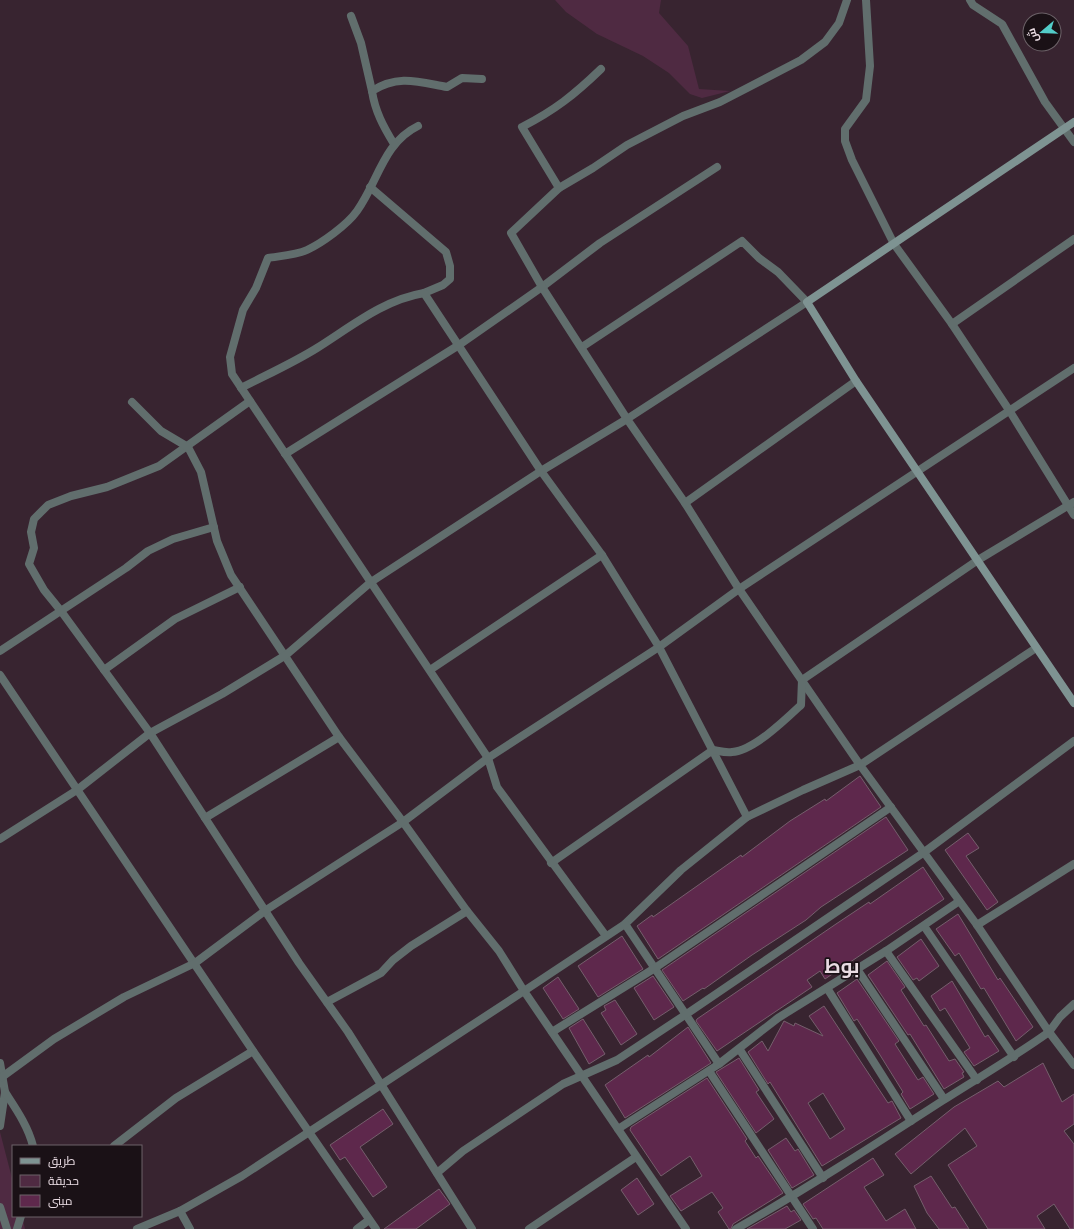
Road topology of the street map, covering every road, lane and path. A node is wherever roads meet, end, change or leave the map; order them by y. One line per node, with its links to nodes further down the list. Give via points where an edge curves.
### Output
1 (847, 0): 15 (street, via 839,23 825,42 801,60 720,102 683,116 634,141)
2 (866, 0): 17 (street, via 870,66 866,100 845,129 845,141 866,191)
3 (970, 0): 10 (street, via 1002,24 1045,102)
4 (351, 16): 7 (street, via 361,43)
5 (601, 69): 15 (street, via 578,92 552,111 522,127)
6 (482, 79): 7 (street, via 462,78 448,87 407,79 382,85)
7 (372, 91): 12 (street, via 375,108)
8 (1074, 122): 10 (street)
9 (418, 126): 12 (street, via 406,132)
10 (1064, 128): 11 (street); 17 (street)
11 (1074, 142)
12 (394, 144): 14 (street)
13 (718, 167): 18 (street, via 600,243)
14 (370, 187): 19 (street, via 446,252 450,279); 26 (street, via 357,211 334,233 307,250 268,258 256,288 243,310 230,357 232,374)
15 (559, 188): 18 (street, via 511,233)
16 (1074, 238): 21 (street)
17 (894, 244): 20 (street); 21 (street)
18 (542, 287): 22 (street); 23 (street)
19 (424, 293): 22 (street); 26 (street, via 406,296 371,312 316,349)
20 (808, 302): 23 (street, via 742,241); 25 (street); 30 (street)
21 (952, 324): 29 (street)
22 (459, 345): 32 (street); 33 (street)
23 (582, 347): 30 (street)
24 (1074, 368): 29 (street)
25 (856, 381): 34 (street); 35 (street)
26 (241, 388): 28 (street)
27 (132, 402): 31 (street, via 161,431)
28 (250, 402): 31 (street); 32 (street)
29 (1009, 410): 34 (street); 36 (street)
30 (627, 419): 33 (street); 35 (street)
31 (188, 447): 38 (street, via 201,472); 44 (street, via 159,466 107,487 48,505 34,519 31,532 34,548 29,564 44,590)
32 (285, 454): 41 (street)
33 (542, 471): 39 (street); 41 (street)
34 (918, 471): 40 (street); 43 (street)
35 (684, 503): 43 (street)
36 (1071, 505): 37 (street); 40 (street)
37 (1074, 515)
38 (214, 527): 42 (street, via 231,574); 44 (street, via 148,551)
39 (602, 555): 45 (street); 50 (street)
40 (978, 560): 46 (street); 52 (street)
41 (371, 582): 48 (street); 50 (street)
42 (240, 587): 48 (street); 49 (street, via 175,619)
43 (739, 589): 45 (street); 52 (street)
44 (61, 611): 47 (street); 49 (street)
45 (659, 647): 57 (street); 58 (street)
46 (1036, 648): 53 (street); 59 (street)
47 (0, 651)
48 (286, 655): 54 (street); 55 (street)
49 (104, 670): 54 (street)
50 (430, 670): 58 (street)
51 (0, 675): 60 (street)
52 (802, 680): 57 (street, via 800,705 788,718 752,745 732,752); 59 (street)
53 (1074, 703)
54 (150, 733): 60 (street); 63 (street)
55 (339, 737): 63 (street); 64 (street)
56 (1074, 741): 66 (street)
57 (713, 750): 62 (street); 67 (street)
58 (488, 758): 64 (street); 67 (street, via 497,788)
59 (860, 765): 61 (street); 62 (street)
60 (77, 790): 65 (street); 77 (street)
61 (892, 807): 66 (street); 78 (street)
62 (747, 817): 72 (street, via 681,870)
63 (205, 818): 70 (street)
64 (403, 822): 70 (street); 71 (street)
65 (0, 839)
66 (923, 853): 69 (street); 84 (street)
67 (551, 863): 75 (street)
68 (1074, 864): 73 (street)
69 (958, 902): 73 (street); 74 (street)
70 (266, 910): 77 (street); 82 (street)
71 (467, 911): 81 (street, via 499,951); 82 (street, via 411,946 381,973)
72 (625, 924): 75 (street); 78 (street)
73 (977, 925): 86 (street)
74 (924, 926): 76 (street); 89 (street)
75 (606, 936): 81 (street)
76 (886, 951): 79 (street); 96 (street)
77 (195, 963): 88 (street); 95 (street, via 124,997 54,1039)
78 (655, 968): 84 (street); 85 (street)
79 (857, 969): 80 (street); 99 (street)
80 (827, 988): 87 (street, via 778,1018); 100 (street)
81 (524, 991): 85 (street); 97 (street)
82 (327, 1002): 97 (street)
83 (1074, 1004): 86 (street)
84 (685, 1015): 91 (street); 94 (street, via 617,1060)
85 (552, 1032): 94 (street)
86 (1049, 1032): 89 (street); 92 (street)
87 (740, 1050): 91 (street); 108 (street)
88 (253, 1052): 103 (street); 105 (street, via 176,1098)
89 (1014, 1057): 96 (street)
90 (0, 1063): 95 (street)
91 (719, 1064): 93 (street)
92 (1074, 1065)
93 (709, 1071): 102 (street); 109 (street)
94 (581, 1075): 102 (street); 107 (street, via 463,1151)
95 (2, 1077): 98 (street)
96 (977, 1080): 99 (street)
97 (381, 1085): 103 (street); 107 (street)
98 (5, 1092): 101 (street); 104 (street, via 21,1116)
99 (944, 1099): 100 (street)
100 (911, 1121): 108 (street)
101 (0, 1126)
102 (618, 1129): 106 (street)
103 (309, 1133): 111 (street, via 242,1176); 113 (street)
104 (33, 1145)
105 (115, 1145)
106 (636, 1157): 121 (street); 122 (street)
107 (437, 1174): 120 (street)
108 (823, 1178): 109 (street)
109 (792, 1197): 123 (street); 124 (street)
110 (0, 1207): 114 (street)
111 (180, 1211): 116 (street); 117 (street)
112 (21, 1217): 115 (street)
113 (369, 1220): 118 (street); 119 (street)
114 (7, 1229)
115 (17, 1229)
116 (137, 1229)
117 (190, 1229)
118 (357, 1229)
119 (376, 1229)
120 (472, 1229)
121 (529, 1229)
122 (686, 1229)
123 (736, 1229)
124 (813, 1229)

